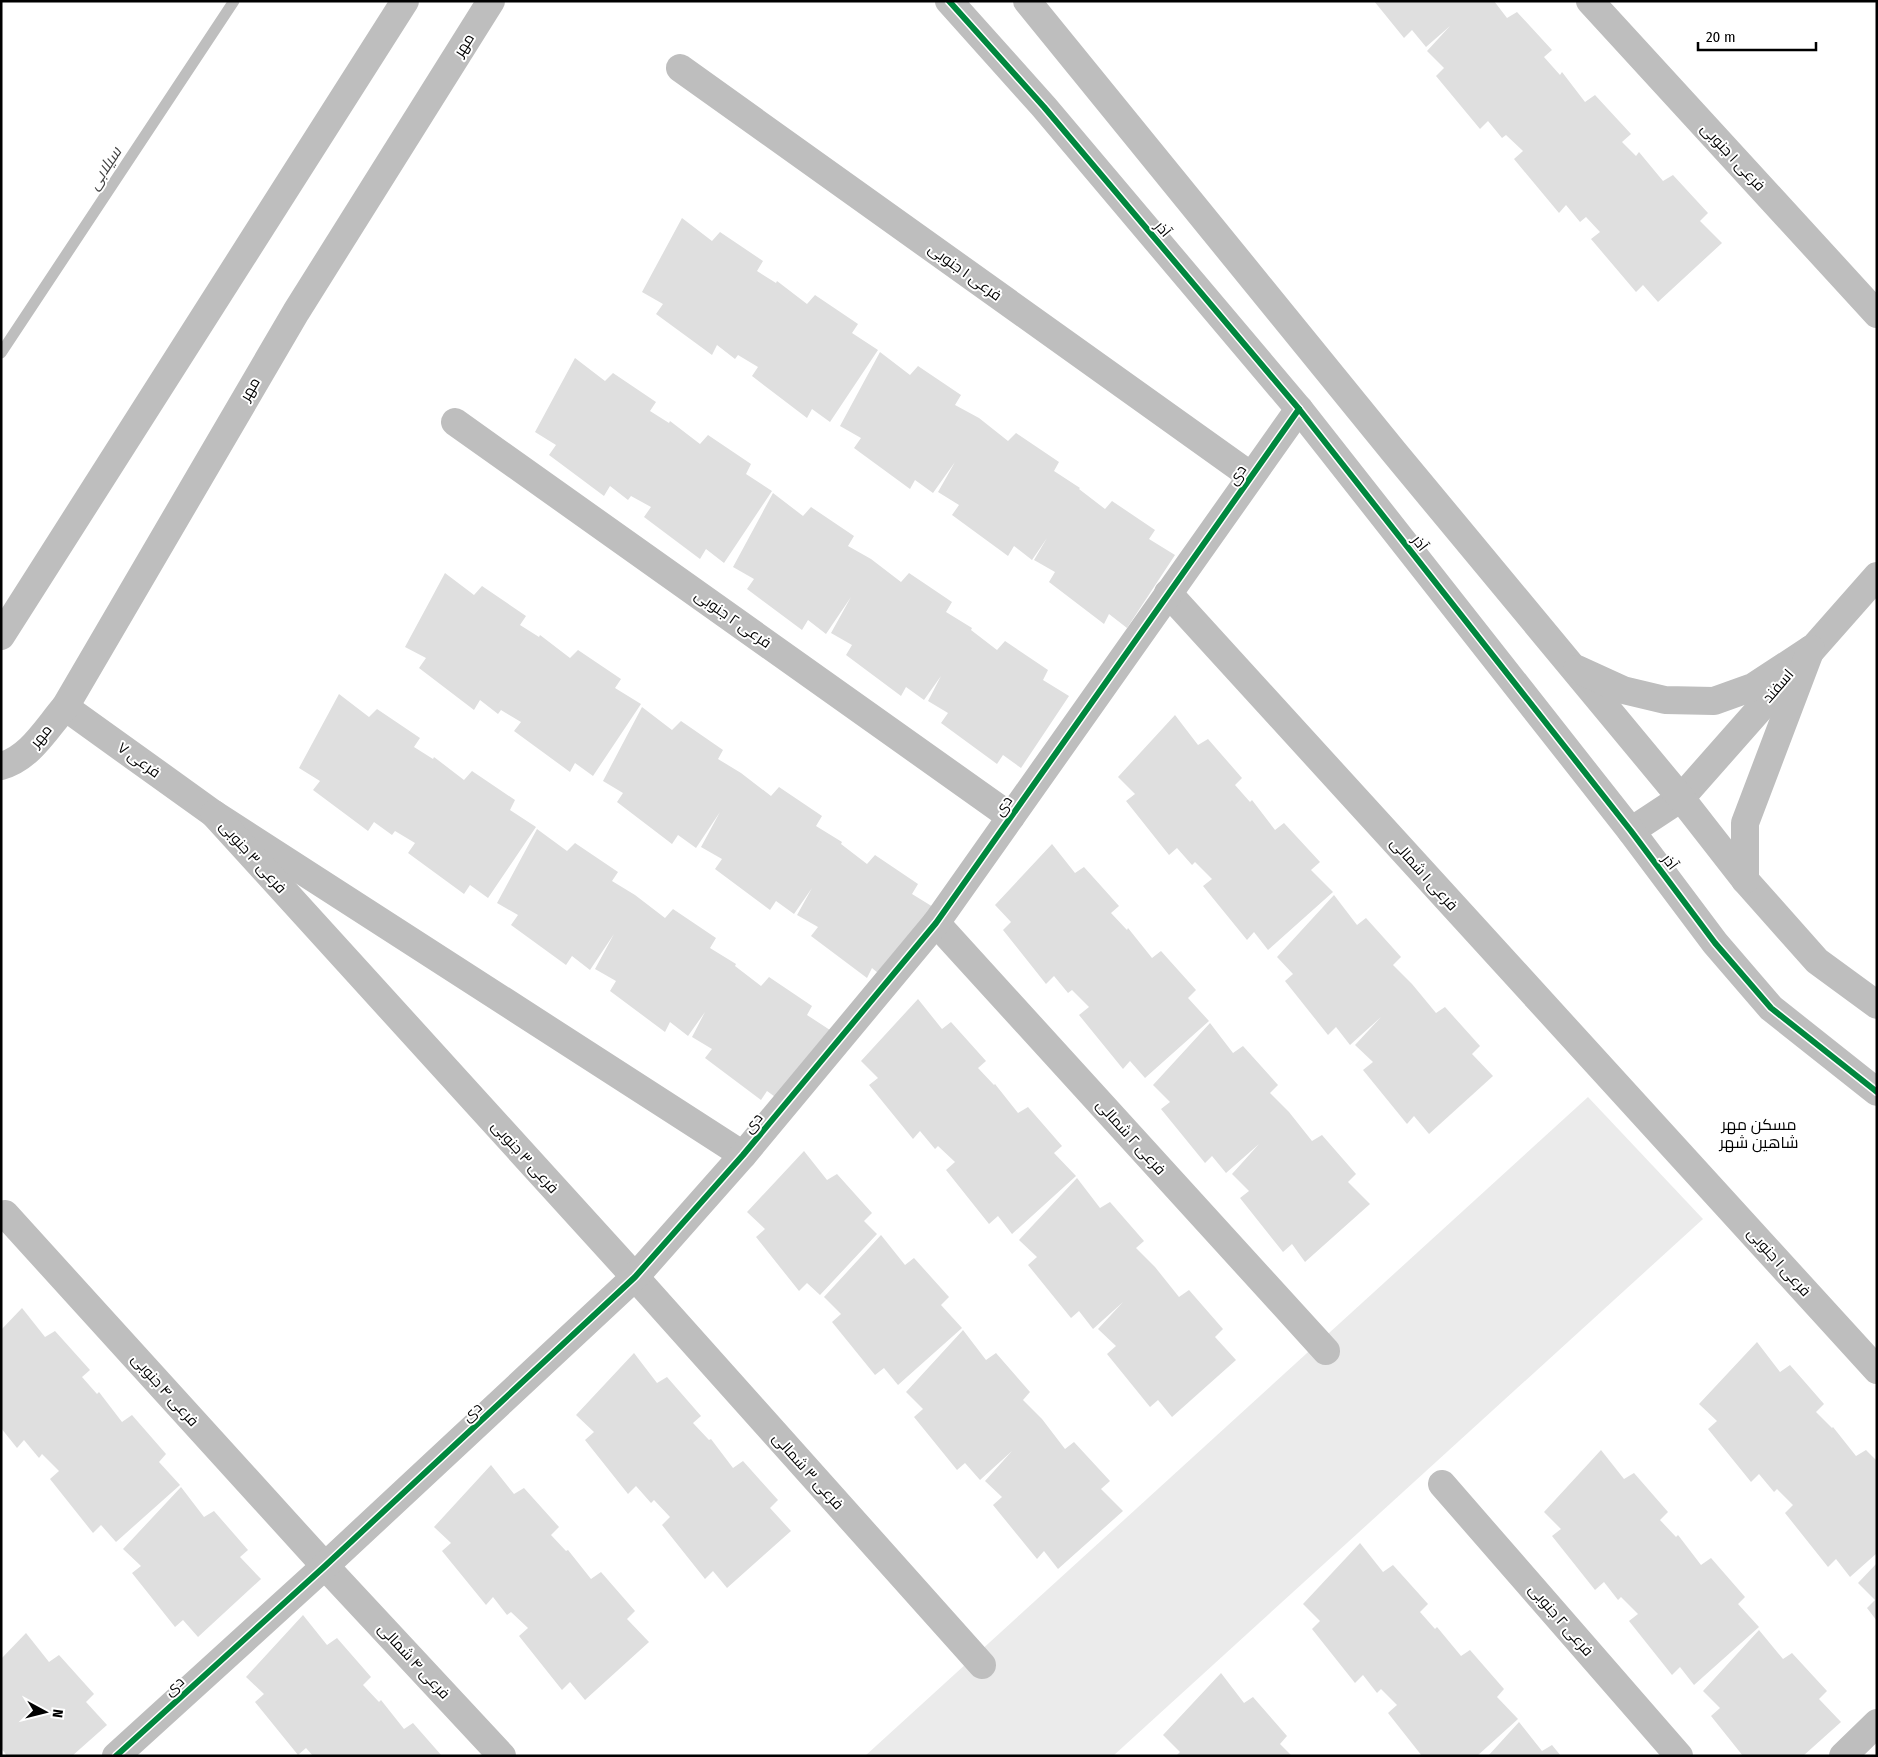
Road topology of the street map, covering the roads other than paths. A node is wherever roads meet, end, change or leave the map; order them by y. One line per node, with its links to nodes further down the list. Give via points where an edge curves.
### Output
1 (405, 1): 13 (street)
2 (491, 1): 16 (street, مهر, via 296,312)
3 (949, 1): 8 (street, آذر, via 1044,107)
4 (1027, 1): 15 (street)
5 (1590, 1): 7 (street, فرعی ۱ جنوبی)
6 (680, 68): 10 (street, فرعی ۱ جنوبی)
7 (1877, 314)
8 (1299, 409): 10 (street, دی); 21 (street, آذر)
9 (455, 422): 20 (street, فرعی ۲ جنوبی)
10 (1251, 476): 12 (street, دی)
11 (1877, 576): 14 (street, اسفند)
12 (1168, 594): 20 (street, دی); 27 (street, فرعی ۱ شمالی)
13 (1, 636)
14 (1811, 649): 15 (street, via 1753,687 1714,701 1665,700 1623,690); 18 (street, اسفند); 22 (street, via 1745,823)
15 (1570, 666): 18 (street)
16 (65, 707): 17 (street, مهر, via 25,755); 19 (street, فرعی ۷)
17 (1, 766)
18 (1681, 798): 21 (street, اسفند); 22 (street)
19 (214, 814): 26 (street, فرعی ۳ جنوبی); 29 (street, فرعی ۳ جنوبی)
20 (1011, 817): 23 (street, دی)
21 (1631, 831): 25 (street, آذر, via 1716,943 1771,1008)
22 (1745, 880): 24 (street, via 1817,961)
23 (936, 923): 26 (street, دی); 30 (street, فرعی ۲ شمالی)
24 (1877, 1005)
25 (1877, 1092)
26 (743, 1155): 29 (street, دی)
27 (1680, 1155): 31 (street, فرعی ۱ جنوبی)
28 (5, 1214): 33 (street, فرعی ۴ جنوبی)
29 (634, 1277): 33 (street, دی); 34 (street, فرعی ۳ شمالی)
30 (1326, 1351)
31 (1877, 1370)
32 (1442, 1484): 38 (street, فرعی ۲ جنوبی)
33 (325, 1566): 36 (street, دی); 37 (street, فرعی ۴ شمالی)
34 (982, 1665)
35 (1877, 1723): 39 (street)
36 (116, 1756)
37 (502, 1756)
38 (1679, 1756)
39 (1842, 1756)

